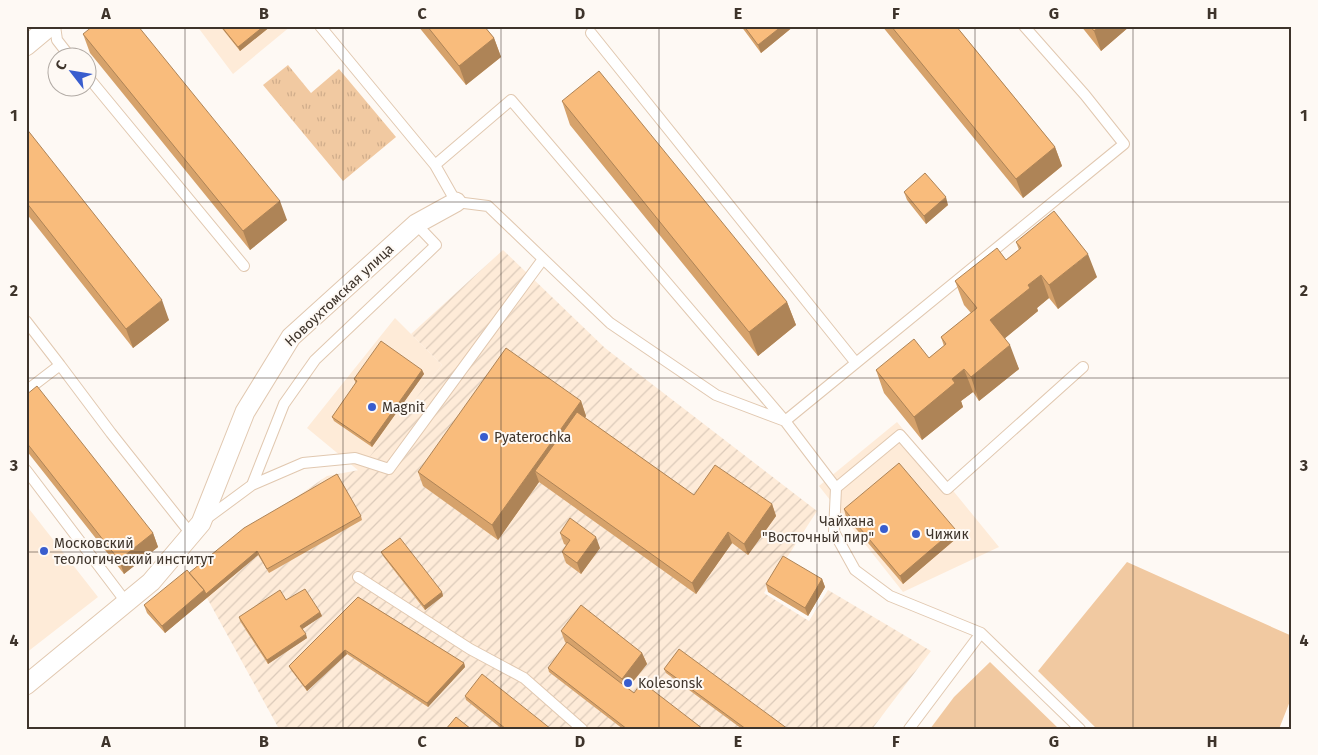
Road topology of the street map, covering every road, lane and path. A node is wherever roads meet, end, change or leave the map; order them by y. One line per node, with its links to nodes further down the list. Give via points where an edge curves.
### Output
1 (50, 26): 6 (street)
2 (54, 26): 7 (lane, via 57,40)
3 (320, 26): 9 (lane)
4 (1024, 26): 15 (lane, via 1124,144)
5 (590, 33): 15 (lane)
6 (26, 46)
7 (63, 48)
8 (98, 89): 13 (lane)
9 (435, 165): 10 (lane); 19 (lane, via 511,100)
10 (456, 202): 11 (street, Новоухтомская улица); 12 (lane, via 488,206)
11 (416, 224): 21 (lane, via 436,245 315,360 284,404); 23 (street, Новоухтомская улица, via 284,345 245,412)
12 (543, 259): 19 (lane, via 610,324 716,395); 21 (lane, via 389,469 355,458 303,464)
13 (244, 266)
14 (26, 321): 16 (lane)
15 (856, 363): 19 (lane)
16 (60, 365): 18 (lane); 23 (lane, via 111,433)
17 (1083, 367): 22 (lane, via 947,489 900,435)
18 (26, 391)
19 (785, 421): 22 (lane)
20 (26, 470): 25 (lane)
21 (252, 485): 23 (lane)
22 (836, 488): 26 (lane, via 834,532 855,570 890,596)
23 (196, 529): 25 (street, Новоухтомская улица, via 151,582)
24 (358, 577): 28 (lane, via 470,649 524,678)
25 (126, 602): 27 (street, Новоухтомская улица)
26 (981, 633): 29 (lane); 30 (lane)
27 (26, 685)
28 (582, 729)
29 (909, 729)
30 (1080, 729)

